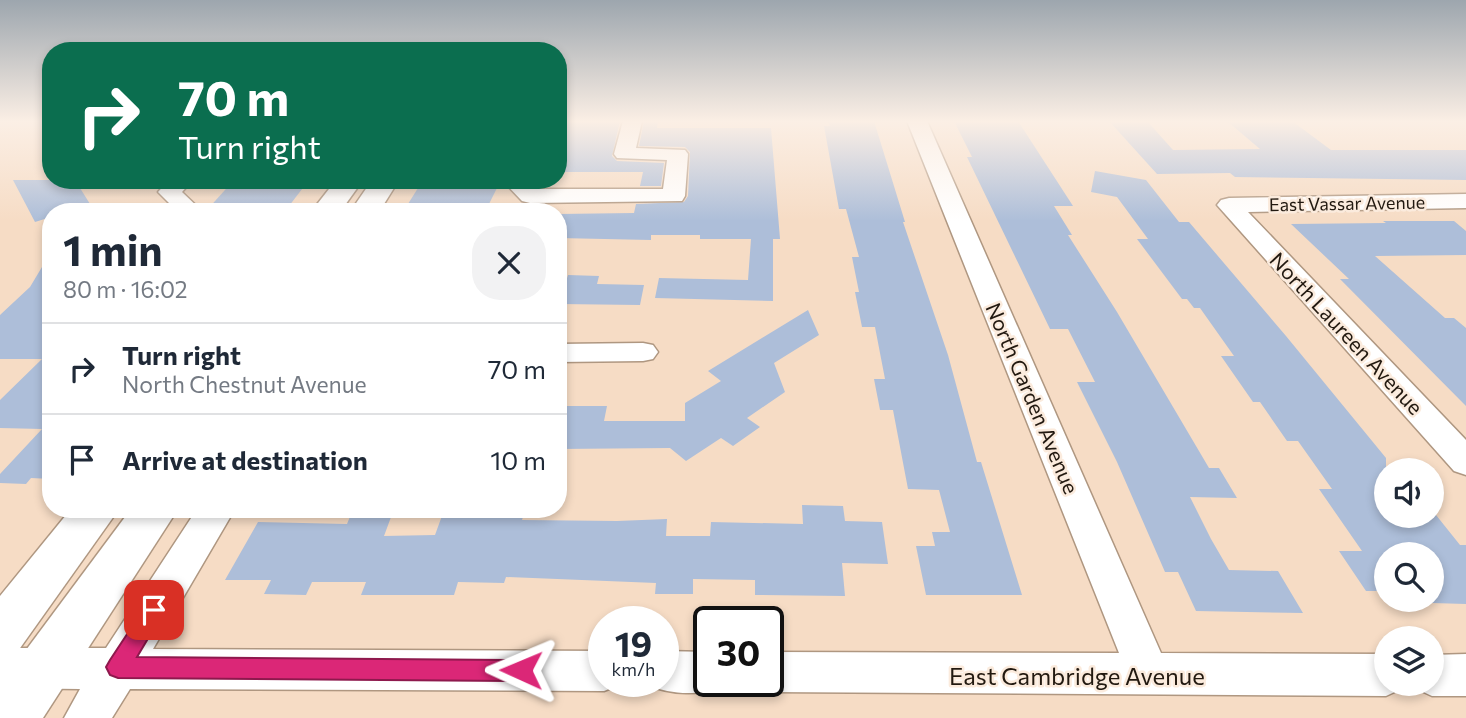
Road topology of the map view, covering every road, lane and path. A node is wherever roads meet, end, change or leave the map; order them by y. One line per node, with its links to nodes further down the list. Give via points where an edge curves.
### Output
1 (678, 155): 4 (street, via 674,196 530,196)
2 (931, 155): 19 (street, North Garden Avenue)
3 (172, 189): 6 (street, via 169,192)
4 (523, 189)
5 (1466, 201): 7 (street, East Vassar Avenue)
6 (182, 203)
7 (1229, 205): 10 (street, North Laureen Avenue)
8 (643, 352): 9 (street)
9 (567, 353)
10 (1466, 462)
11 (90, 518): 14 (main road)
12 (148, 518): 15 (main road)
13 (211, 518): 16 (street)
14 (0, 635)
15 (23, 667): 16 (street); 23 (main road)
16 (118, 667): 17 (street); 24 (street)
17 (588, 671)
18 (784, 672): 19 (street, East Cambridge Avenue)
19 (1149, 675): 20 (street, East Cambridge Avenue)
20 (1374, 675)
21 (1444, 675): 22 (street)
22 (1466, 675)
23 (10, 718)
24 (87, 718)

